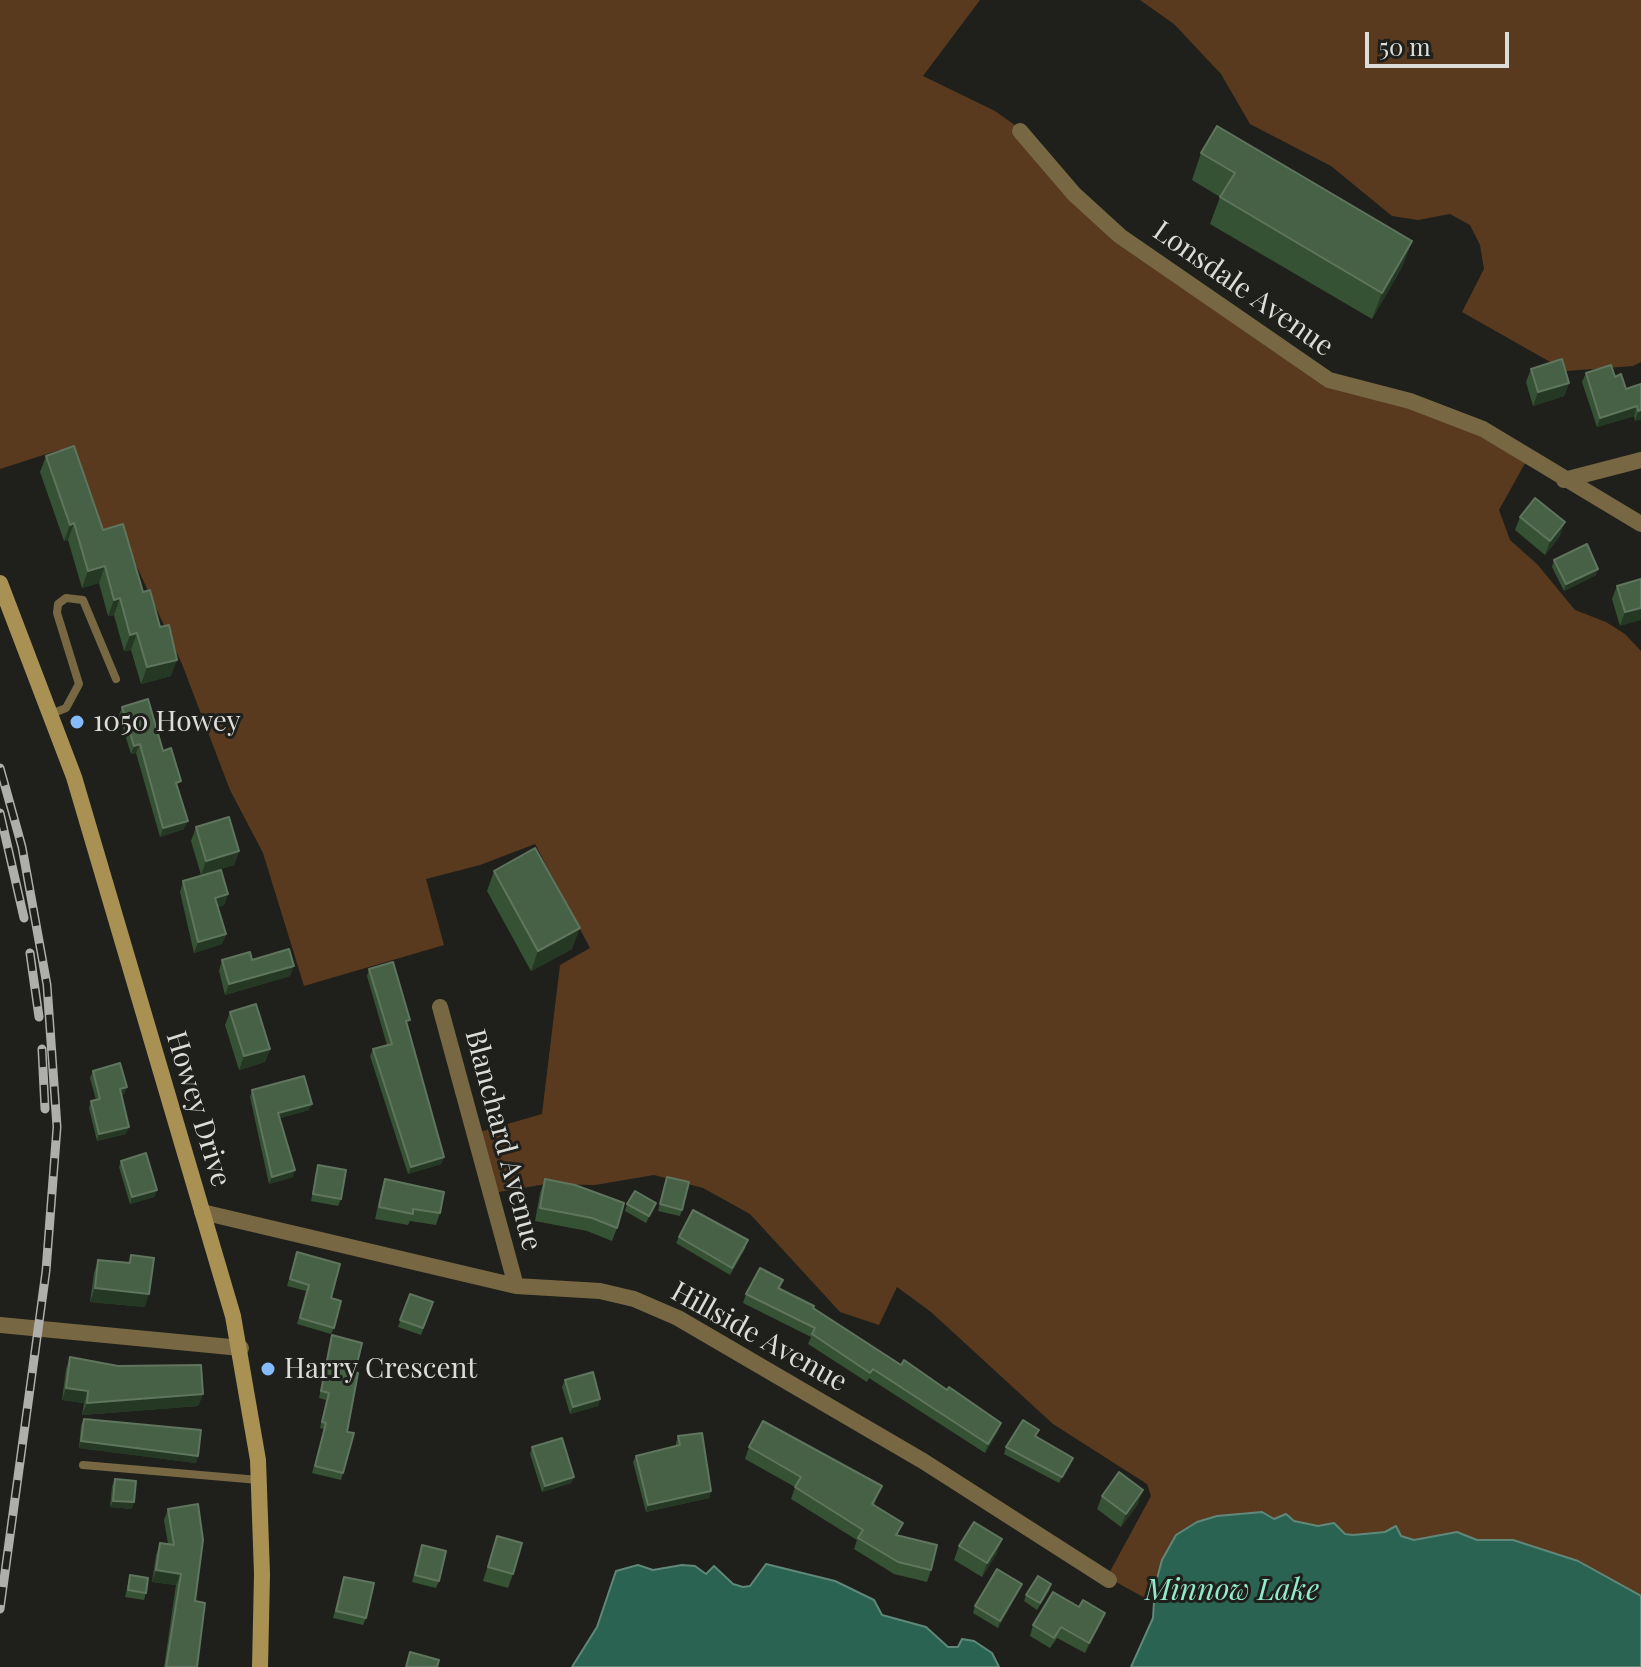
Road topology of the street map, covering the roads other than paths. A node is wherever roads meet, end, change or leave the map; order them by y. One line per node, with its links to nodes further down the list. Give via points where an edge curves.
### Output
1 (1020, 131): 3 (street, Lonsdale Avenue, via 1074,194 1120,236 1329,380 1410,401 1483,429)
2 (1641, 460): 3 (street)
3 (1564, 480): 4 (street, Lonsdale Avenue)
4 (1641, 524)
5 (0, 583): 7 (main road, Howey Drive)
6 (116, 679): 7 (lane, via 83,600 66,598 57,613 79,684 66,708)
7 (51, 714): 9 (main road, Howey Drive)
8 (440, 1007): 10 (street, Blanchard Avenue)
9 (202, 1212): 10 (street, Hillside Avenue); 12 (main road, Howey Drive)
10 (516, 1286): 15 (street, Hillside Avenue, via 600,1291 678,1318 923,1461)
11 (0, 1325): 12 (street)
12 (241, 1348): 14 (main road, Howey Drive)
13 (83, 1465): 14 (lane)
14 (260, 1480): 16 (main road, Howey Drive)
15 (1109, 1580)
16 (260, 1667)

